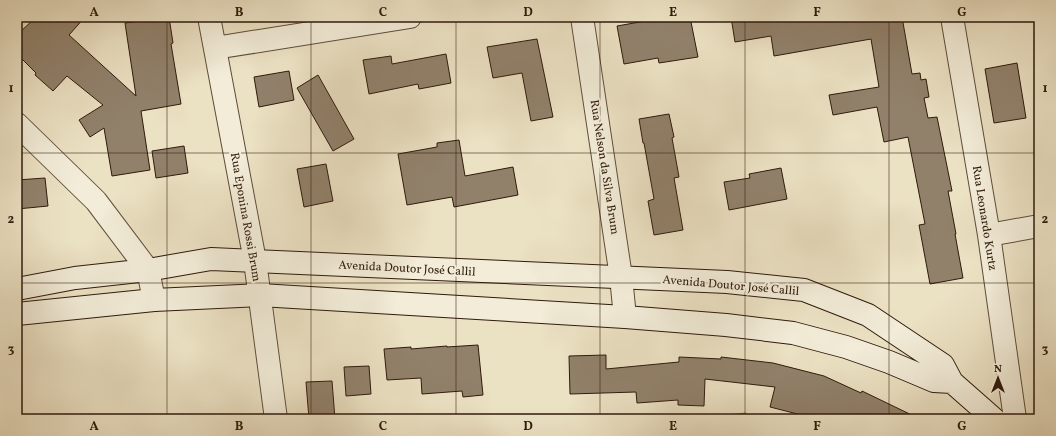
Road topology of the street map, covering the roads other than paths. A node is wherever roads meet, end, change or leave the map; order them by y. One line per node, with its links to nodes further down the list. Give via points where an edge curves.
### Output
1 (210, 17): 5 (main road, Rua Eponina Rossi Brum)
2 (410, 17): 5 (main road)
3 (582, 17): 11 (main road, Rua Nelson da Silva Brum)
4 (952, 17): 8 (main road, Rua Leonardo Kurtz)
5 (215, 48): 9 (main road, Rua Eponina Rossi Brum)
6 (17, 124): 10 (main road, via 96,201)
7 (1039, 226): 8 (main road)
8 (989, 234): 20 (main road, Rua Leonardo Kurtz)
9 (255, 261): 10 (main road, Avenida Doutor José Callil, via 211,259); 11 (main road, Avenida Doutor José Callil); 13 (main road, Rua Eponina Rossi Brum)
10 (148, 270): 12 (main road, Avenida Doutor José Callil, via 75,278); 14 (main road)
11 (622, 277): 16 (main road, Rua Nelson da Silva Brum); 17 (main road, Avenida Doutor José Callil, via 727,282 804,290 868,315 943,365)
12 (17, 289)
13 (260, 295): 14 (main road); 16 (main road); 18 (main road, Rua Eponina Rossi Brum)
14 (154, 300): 15 (main road)
15 (17, 314)
16 (625, 318): 17 (main road, via 726,325 793,333 846,347 934,381)
17 (952, 382): 19 (main road, Avenida Doutor José Callil)
18 (276, 419)
19 (994, 419)
20 (1014, 419)

